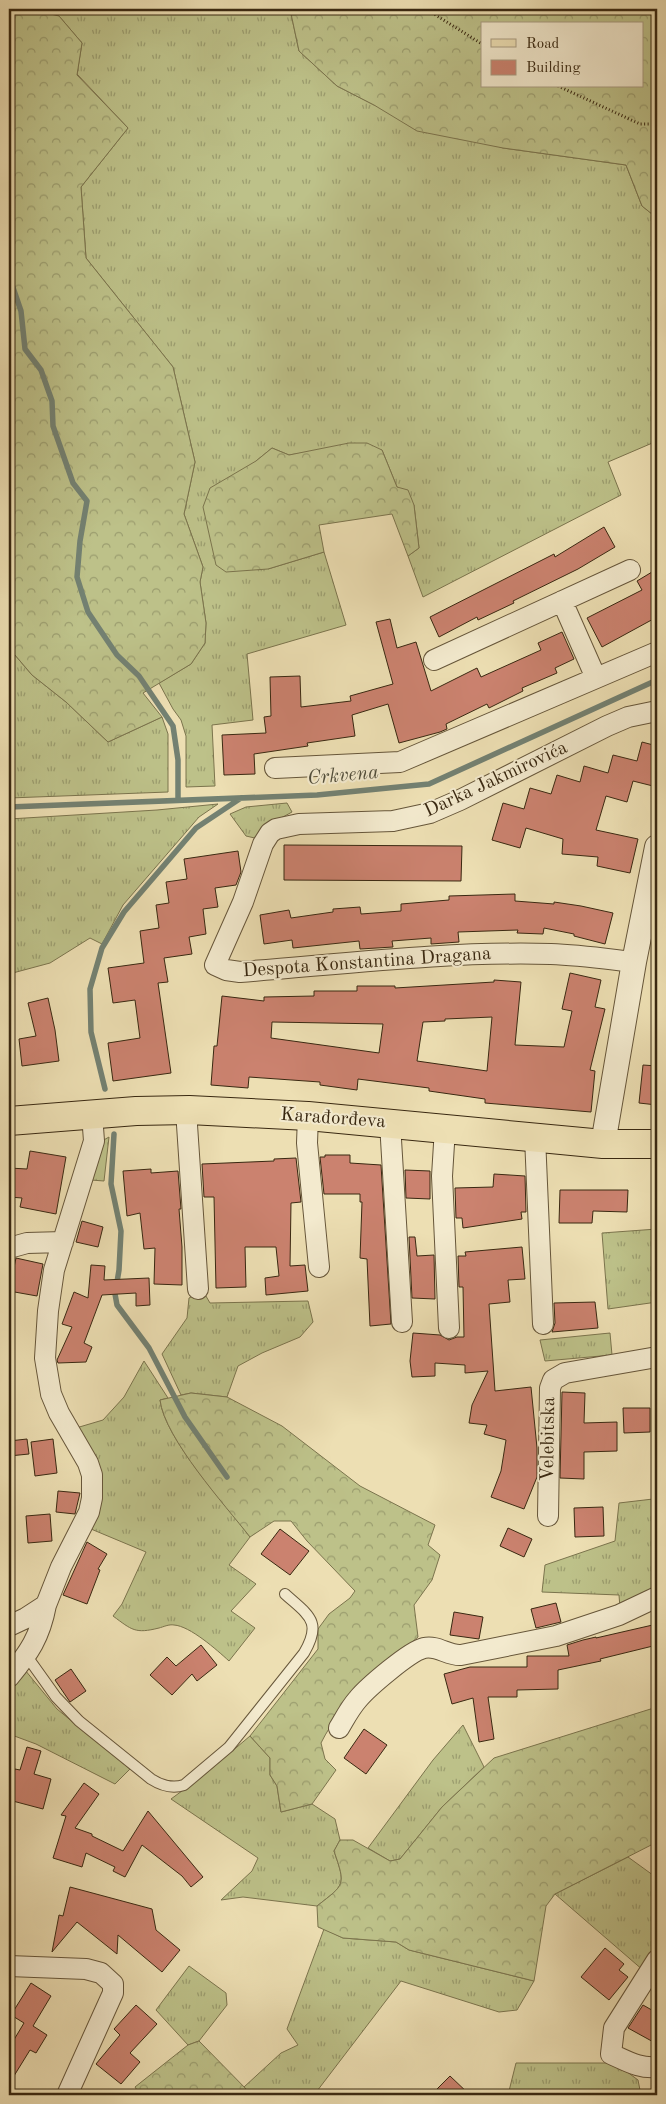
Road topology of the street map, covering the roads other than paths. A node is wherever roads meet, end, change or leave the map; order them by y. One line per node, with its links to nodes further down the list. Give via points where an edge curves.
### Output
1 (630, 570): 2 (street)
2 (562, 601): 4 (street); 5 (street)
3 (657, 652): 5 (street)
4 (434, 660)
5 (596, 678): 7 (street, via 400,762)
6 (657, 711): 8 (street, Darka Jakmirovića, via 628,717 608,726 430,814 393,821 282,826)
7 (275, 768)
8 (270, 833): 10 (street, Despota Konstantina Dragana, via 215,965 226,970 240,972 471,955 552,954)
9 (657, 847): 10 (street)
10 (634, 962): 18 (street)
11 (189, 1110): 12 (main road, Karađorđeva); 13 (main road, Karađorđeva); 23 (street, via 187,1125)
12 (92, 1114): 14 (main road, Karađorđeva); 20 (street, via 94,1141)
13 (308, 1116): 15 (main road, Karađorđeva); 22 (street, via 307,1143)
14 (9, 1121)
15 (390, 1123): 16 (main road, Karađorđeva); 24 (street)
16 (445, 1128): 17 (main road, Karađorđeva); 26 (street, via 442,1176)
17 (535, 1137): 18 (main road, Karađorđeva); 25 (street)
18 (603, 1144): 19 (main road, Karađorđeva)
19 (657, 1144)
20 (63, 1242): 21 (street, via 27,1243); 31 (street, via 54,1270 48,1311 46,1372 59,1413 88,1463 92,1475 92,1498 89,1512)
21 (9, 1248)
22 (319, 1267)
23 (198, 1289)
24 (402, 1322)
25 (543, 1324)
26 (449, 1328)
27 (657, 1357): 28 (street, Velebitska, via 565,1373 553,1380 550,1388)
28 (548, 1516)
29 (285, 1594): 33 (lane, via 308,1615 314,1627 304,1653 229,1747 184,1785 177,1787 161,1785 152,1779 80,1721 56,1697)
30 (657, 1597): 35 (street, via 618,1615 556,1636 461,1655 424,1648 402,1661 360,1696)
31 (46, 1605): 32 (street); 33 (street, via 42,1627)
32 (9, 1626)
33 (26, 1655): 34 (street)
34 (9, 1676)
35 (339, 1728)
36 (657, 1960): 38 (street, via 618,2018 611,2038 611,2054 637,2066)
37 (9, 1966): 39 (street, via 86,1969 101,1973 113,1984 113,1993)
38 (657, 2067)
39 (67, 2095)

